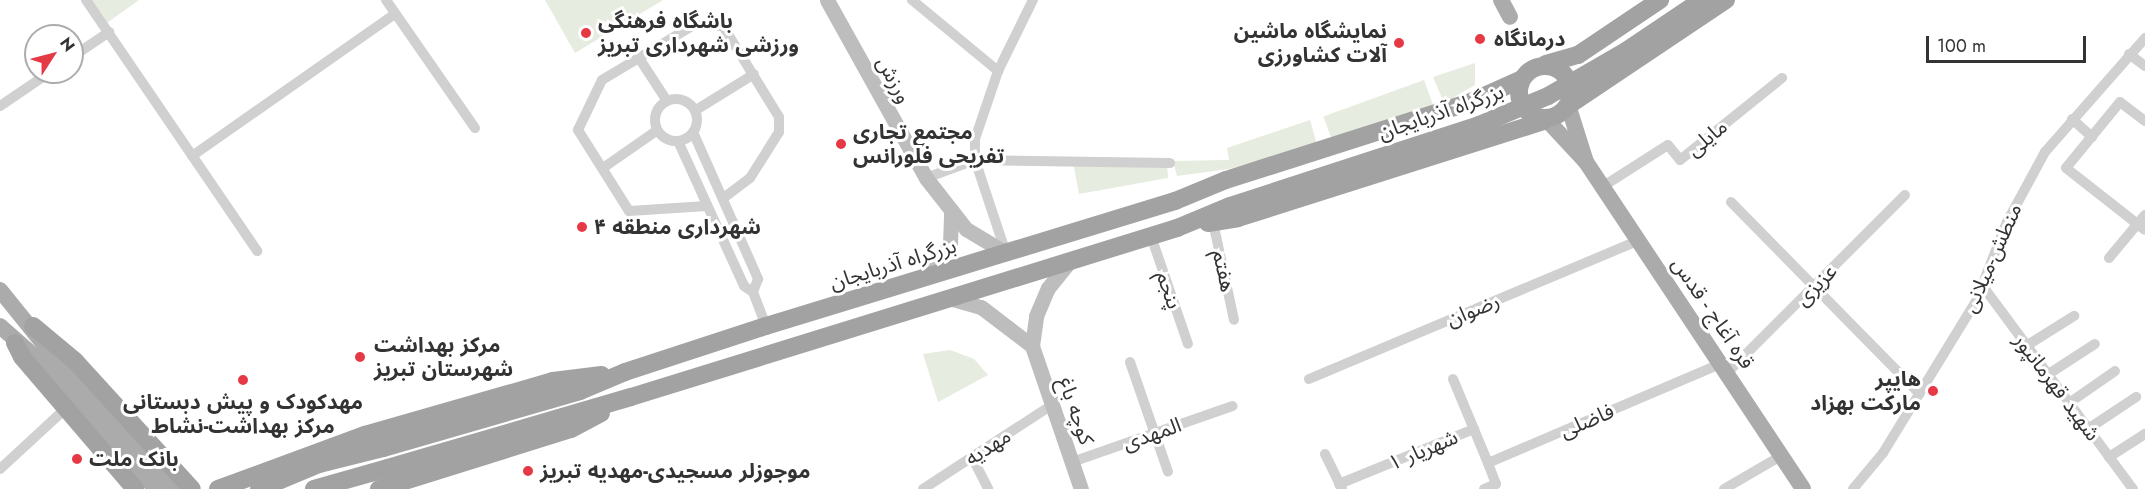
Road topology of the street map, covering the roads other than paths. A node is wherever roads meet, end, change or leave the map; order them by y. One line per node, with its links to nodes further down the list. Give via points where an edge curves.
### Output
1 (86, 0): 13 (street)
2 (386, 0): 11 (street)
3 (912, 0): 22 (street)
4 (1033, 0): 22 (street)
5 (1501, 0): 12 (main road)
6 (1660, 0): 15 (highway)
7 (1682, 0): 16 (highway, بزرگراه آذربایجان)
8 (1702, 0): 16 (highway, بزرگراه آذربایجان)
9 (1726, 0): 23 (highway)
10 (830, 2): 46 (main road, ورزش)
11 (395, 14): 36 (street); 41 (street)
12 (1510, 17)
13 (109, 32): 17 (street); 41 (street)
14 (2145, 38): 18 (street, منطش-میلانی)
15 (1601, 41): 20 (highway, via 1578,55); 23 (highway, via 1596,52 1599,64 1608,72)
16 (1623, 46): 33 (highway, بزرگراه آذربایجان)
17 (84, 49)
18 (2129, 54): 21 (street); 32 (street, منطش-میلانی)
19 (639, 58): 24 (street, via 694,25 723,26); 28 (street); 45 (street, via 602,80 578,130)
20 (1546, 64): 26 (highway, via 1533,67); 30 (highway, via 1559,70 1571,93)
21 (2145, 66)
22 (998, 71): 42 (street, via 975,139)
23 (1620, 72): 30 (highway)
24 (754, 74): 31 (street); 49 (street, via 779,117 779,132 750,178)
25 (1782, 78): 47 (street, مایلی, via 1680,160 1668,145)
26 (1522, 79): 33 (highway, بزرگراه آذربایجان); 34 (highway, via 1519,89 1530,113)
27 (32, 84): 29 (street)
28 (667, 102): 31 (street, via 684,100); 37 (street, via 654,114)
29 (0, 106)
30 (1569, 106): 34 (highway, via 1558,118); 43 (main road)
31 (696, 110): 38 (street, via 698,121)
32 (2072, 119): 39 (street); 63 (street, منطش-میلانی, via 2022,191)
33 (1478, 120): 34 (highway, بزرگراه آذربایجان); 53 (highway, بزرگراه آذربایجان, via 1238,218); 55 (highway, بزرگراه آذربایجان); 59 (highway, بزرگراه آذربایجان, via 1226,195 1175,201)
34 (1545, 120): 43 (main road)
35 (2145, 121): 39 (street, via 2120,102)
36 (475, 128)
37 (656, 130): 40 (street, via 665,140); 45 (street)
38 (693, 132): 40 (street); 49 (street)
39 (2092, 136): 54 (street, via 2066,168)
40 (678, 141): 51 (street)
41 (192, 156): 58 (street)
42 (975, 160): 44 (street); 46 (street); 59 (street)
43 (1586, 162): 47 (main road, قره آغاج - قدس)
44 (1170, 163)
45 (603, 168): 51 (street, via 629,211)
46 (926, 178): 52 (main road, ورزش)
47 (1602, 187): 57 (main road, قره آغاج - قدس)
48 (1905, 195): 64 (street, عزیزی)
49 (723, 198): 66 (street, via 758,279)
50 (1731, 202): 64 (street)
51 (707, 206): 66 (street, via 744,286)
52 (951, 210): 59 (main road, ورزش, via 966,229); 62 (main road, via 950,245)
53 (1213, 222): 55 (highway, بزرگراه آذربایجان); 69 (street, هفتم)
54 (2142, 223): 60 (street)
55 (1177, 228): 56 (highway, بزرگراه آذربایجان)
56 (1151, 236): 61 (highway, بزرگراه آذربایجان); 74 (street, پنجم)
57 (1638, 241): 79 (main road, قره آغاج - قدس); 83 (street, رضوان)
58 (257, 251)
59 (1006, 253): 62 (highway, بزرگراه آذربایجان)
60 (2109, 258)
61 (1070, 261): 67 (highway, بزرگراه آذربایجان); 76 (main road, via 1048,288 1036,316)
62 (921, 279): 72 (highway, بزرگراه آذربایجان)
63 (1982, 285): 77 (street, شهید قهرمانپور); 85 (street, منطش-میلانی)
64 (1814, 286): 79 (street, عزیزی); 85 (street)
65 (0, 290): 71 (main road)
66 (753, 292): 72 (street)
67 (949, 298): 76 (main road, via 981,307); 86 (highway, بزرگراه آذربایجان)
68 (2074, 316): 77 (street)
69 (1234, 320)
70 (0, 326): 73 (main road)
71 (33, 326): 108 (main road, via 58,362); 109 (highway, via 75,361)
72 (766, 326): 81 (highway, بزرگراه آذربایجان)
73 (15, 343): 91 (highway, via 22,357); 107 (main road, via 49,369)
74 (1188, 344)
75 (2095, 344): 82 (street)
76 (1032, 346): 89 (main road, کوچه باغ)
77 (2026, 346): 82 (street, شهید قهرمانپور)
78 (1130, 362): 94 (street)
79 (1723, 369): 98 (main road, قره آغاج - قدس); 102 (street, فاضلی)
80 (2115, 371): 88 (street)
81 (625, 372): 96 (highway, بزرگراه آذربایجان, via 553,381); 111 (highway, بزرگراه آذربایجان, bridge, via 580,391 319,464)
82 (2048, 375): 88 (street, شهید قهرمانپور)
83 (1309, 379)
84 (1453, 379): 92 (street)
85 (1920, 394): 120 (street, منطش-میلانی, via 1883,453)
86 (631, 397): 112 (highway, بزرگراه آذربایجان, bridge); 113 (highway, بزرگراه آذربایجان, via 571,429)
87 (2136, 397): 93 (street)
88 (2069, 403): 93 (street, شهید قهرمانپور)
89 (1052, 405): 99 (street, مهدیه); 101 (main road, کوچه باغ)
90 (1233, 406): 94 (street, المهدی)
91 (66, 408): 103 (street); 105 (highway)
92 (1474, 429): 102 (street); 106 (street, شهریار ۱)
93 (2088, 429): 100 (street, شهید قهرمانپور)
94 (1155, 433): 101 (street, المهدی); 104 (street)
95 (2145, 434): 100 (street)
96 (365, 435): 110 (highway, بزرگراه آذربایجان); 113 (highway, via 357,449 356,465 365,480)
97 (1324, 454): 106 (street)
98 (1781, 456): 118 (street); 119 (main road, قره آغاج - قدس)
99 (972, 457): 114 (street, مهدیه); 115 (street)
100 (2109, 457): 121 (street, شهید قهرمانپور)
101 (1072, 462): 116 (main road, کوچه باغ)
102 (1488, 463): 117 (street, via 1496,484)
103 (0, 469)
104 (1168, 472)
105 (132, 487)
106 (1341, 487)
107 (156, 489)
108 (172, 489)
109 (192, 489)
110 (218, 489)
111 (259, 489)
112 (314, 489)
113 (379, 489)
114 (923, 489)
115 (988, 489)
116 (1081, 489)
117 (1484, 489)
118 (1724, 489)
119 (1803, 489)
120 (1853, 489)
121 (2133, 489)

